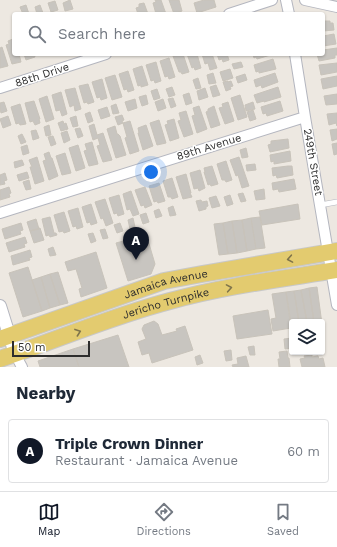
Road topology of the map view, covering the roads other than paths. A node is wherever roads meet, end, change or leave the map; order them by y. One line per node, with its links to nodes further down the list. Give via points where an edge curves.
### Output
1 (272, 0): 5 (street)
2 (286, 0): 6 (street)
3 (305, 0): 4 (street)
4 (337, 7)
5 (235, 12)
6 (289, 12)
7 (100, 56): 9 (street, 88th Drive)
8 (295, 56): 10 (street, 249th Street)
9 (0, 88)
10 (304, 117): 12 (street, 249th Street); 13 (street, 89th Avenue)
11 (337, 202): 12 (lane)
12 (320, 205): 14 (street, 249th Street)
13 (0, 213)
14 (333, 251): 15 (street, 249th Street); 18 (main road, Jamaica Avenue, one-way to 18, via 164,281)
15 (334, 270): 16 (street, 249th Street); 19 (main road, Jericho Turnpike, one-way to 15, via 124,315 168,301)
16 (337, 305)
17 (0, 306): 18 (street)
18 (5, 337): 19 (street)
19 (13, 362)

